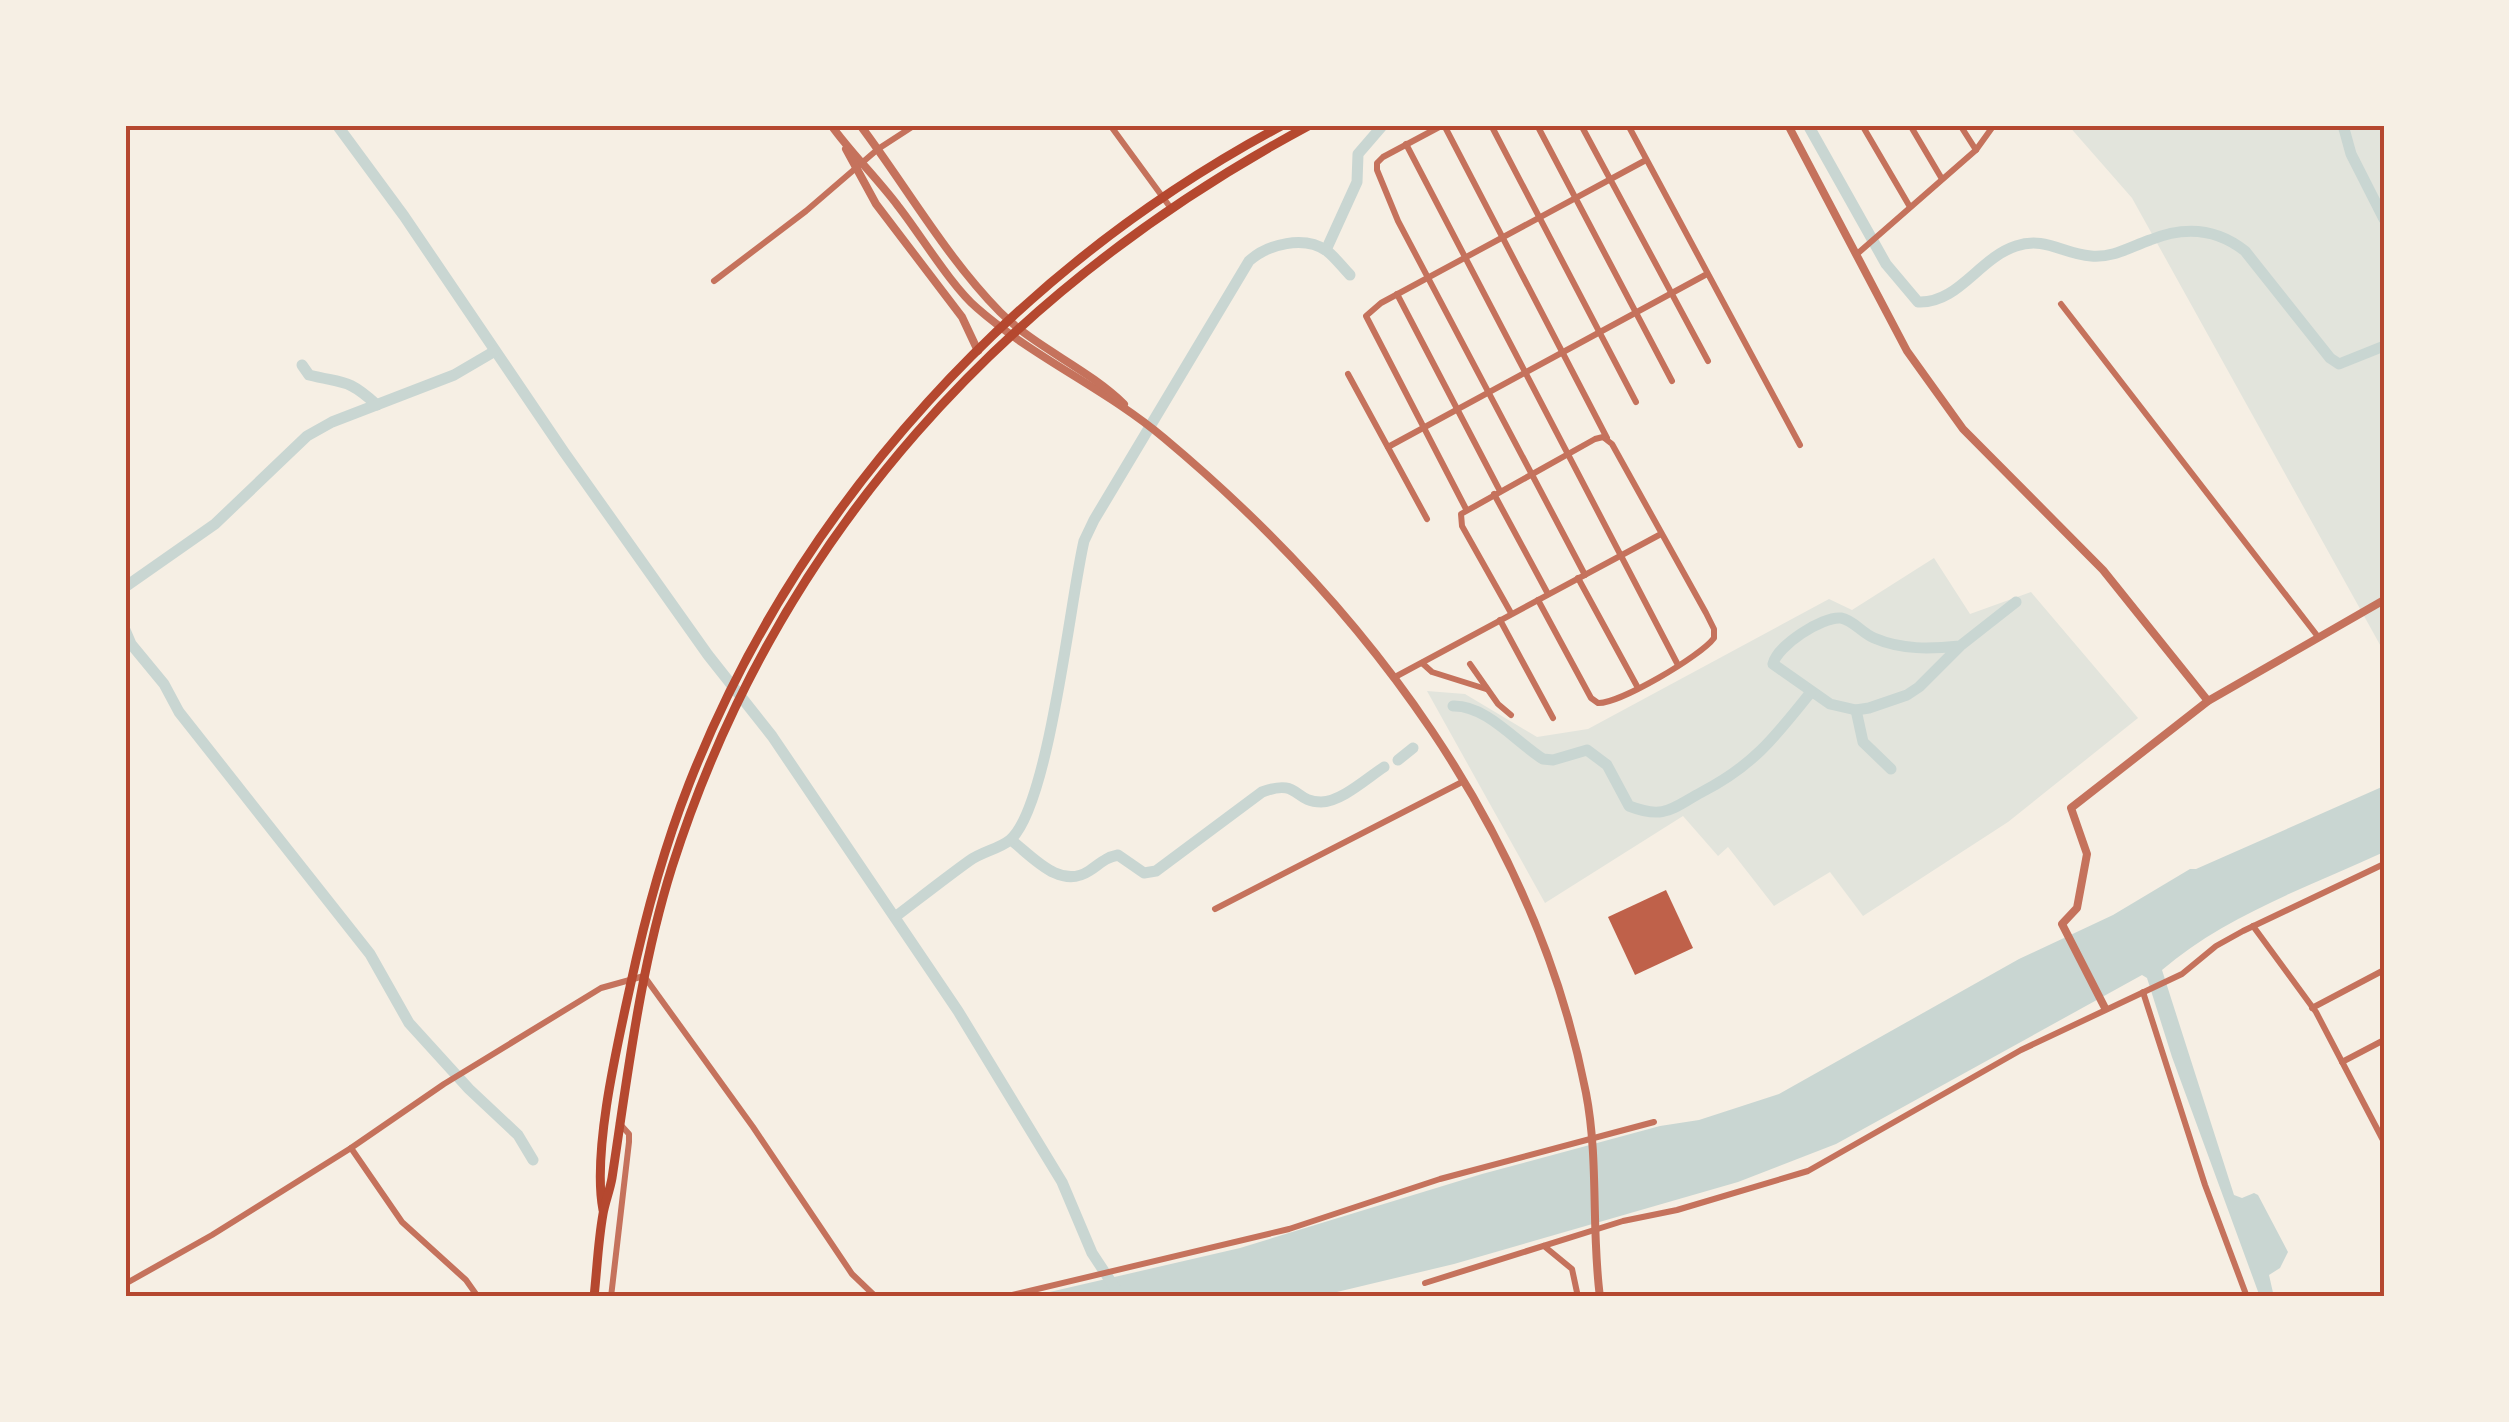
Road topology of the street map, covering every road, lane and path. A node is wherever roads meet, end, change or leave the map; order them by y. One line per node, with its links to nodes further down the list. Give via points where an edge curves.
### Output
1 (830, 125): 17 (street)
2 (860, 125): 19 (street)
3 (915, 125): 19 (street)
4 (1110, 125): 25 (street)
5 (1284, 125): 25 (main road)
6 (1310, 125): 25 (main road)
7 (1444, 125): 18 (street); 28 (street)
8 (1491, 125): 27 (street)
9 (1538, 125): 24 (street)
10 (1581, 125): 22 (street)
11 (1628, 125): 21 (street)
12 (1788, 125): 29 (street)
13 (1862, 125): 26 (street)
14 (1910, 125): 23 (street)
15 (1960, 125): 20 (street)
16 (1994, 125): 20 (street)
17 (842, 140): 38 (street, via 974,306); 40 (street, via 868,192 962,318)
18 (1406, 144): 30 (street); 32 (street, via 1376,163 1377,170)
19 (878, 149): 33 (street); 38 (street)
20 (1976, 150): 23 (street)
21 (1646, 160): 22 (street); 31 (street)
22 (1610, 180): 24 (street); 34 (street)
23 (1942, 180): 26 (street)
24 (1576, 198): 27 (street); 37 (street)
25 (1167, 203): 38 (main road)
26 (1910, 207): 29 (street)
27 (1540, 218): 28 (street); 39 (street)
28 (1503, 238): 30 (street); 41 (street)
29 (1860, 250): 73 (street, via 1908,351 1963,430 2102,570)
30 (1465, 258): 32 (street); 43 (street)
31 (1707, 274): 34 (street); 51 (street)
32 (1428, 278): 35 (street); 46 (street)
33 (714, 281)
34 (1672, 293): 37 (street); 42 (street)
35 (1397, 294): 48 (street); 49 (street, via 1370,310 1367,322)
36 (2061, 304): 66 (street)
37 (1636, 313): 39 (street); 45 (street)
38 (1010, 326): 40 (main road); 70 (street, via 1108,388 1280,543); 81 (main road, via 868,491 756,667 684,833)
39 (1600, 332): 41 (street); 47 (street)
40 (978, 351): 82 (main road, via 843,505 748,658 689,783)
41 (1563, 352): 43 (street); 50 (street)
42 (1708, 361)
43 (1525, 373): 46 (street); 53 (street)
44 (1348, 374): 52 (street)
45 (1672, 381)
46 (1488, 392): 48 (street); 54 (street)
47 (1636, 402)
48 (1457, 409): 49 (street); 55 (street)
49 (1423, 428): 52 (street); 56 (street)
50 (1608, 439): 53 (street); 58 (street)
51 (1800, 445)
52 (1388, 447): 57 (street)
53 (1567, 454): 54 (street); 59 (street)
54 (1531, 474): 55 (street); 60 (street)
55 (1497, 492): 56 (street); 61 (street)
56 (1466, 509): 64 (street, via 1462,526)
57 (1427, 519)
58 (1661, 534): 59 (street); 69 (street, via 1714,629 1710,644)
59 (1621, 555): 60 (street); 69 (street)
60 (1582, 576): 61 (street); 71 (street)
61 (1548, 594): 62 (street)
62 (1538, 600): 64 (street); 71 (street, via 1591,698 1605,704)
63 (2384, 600): 66 (street)
64 (1512, 614): 65 (street)
65 (1500, 620): 67 (street); 75 (street)
66 (2319, 638): 73 (street)
67 (1422, 663): 70 (street); 72 (street)
68 (1470, 664): 72 (street)
69 (1678, 664): 71 (street)
70 (1395, 678): 76 (street)
71 (1638, 688)
72 (1486, 689): 74 (street)
73 (2208, 702): 85 (street, via 2071,808 2087,854 2077,908 2062,924)
74 (1511, 715)
75 (1553, 718)
76 (1464, 781): 78 (street); 103 (street, via 1554,974 1578,1060 1592,1135)
77 (2384, 864): 79 (street)
78 (1214, 909)
79 (2253, 926): 84 (street); 86 (street)
80 (2382, 972): 83 (street); 86 (street)
81 (644, 976): 82 (street); 89 (main road); 100 (street, via 852,1274)
82 (632, 978): 92 (street, via 601,988); 93 (main road, via 602,1155)
83 (2384, 983)
84 (2145, 991): 85 (street); 104 (street)
85 (2105, 1008): 94 (street, via 1808,1171)
86 (2312, 1008): 88 (street)
87 (2384, 1040): 88 (street)
88 (2342, 1062): 91 (street)
89 (618, 1122): 93 (main road); 99 (street, via 630,1142)
90 (1654, 1122): 101 (street, via 1440,1179 1289,1229)
91 (2384, 1142)
92 (351, 1148): 95 (street); 97 (street, via 402,1222)
93 (603, 1213): 98 (main road)
94 (1543, 1245): 96 (street); 102 (street, via 1572,1268)
95 (125, 1284)
96 (1425, 1284)
97 (478, 1297)
98 (594, 1297)
99 (611, 1297)
100 (876, 1297)
101 (1004, 1297)
102 (1578, 1297)
103 (1600, 1297)
104 (2247, 1297)

